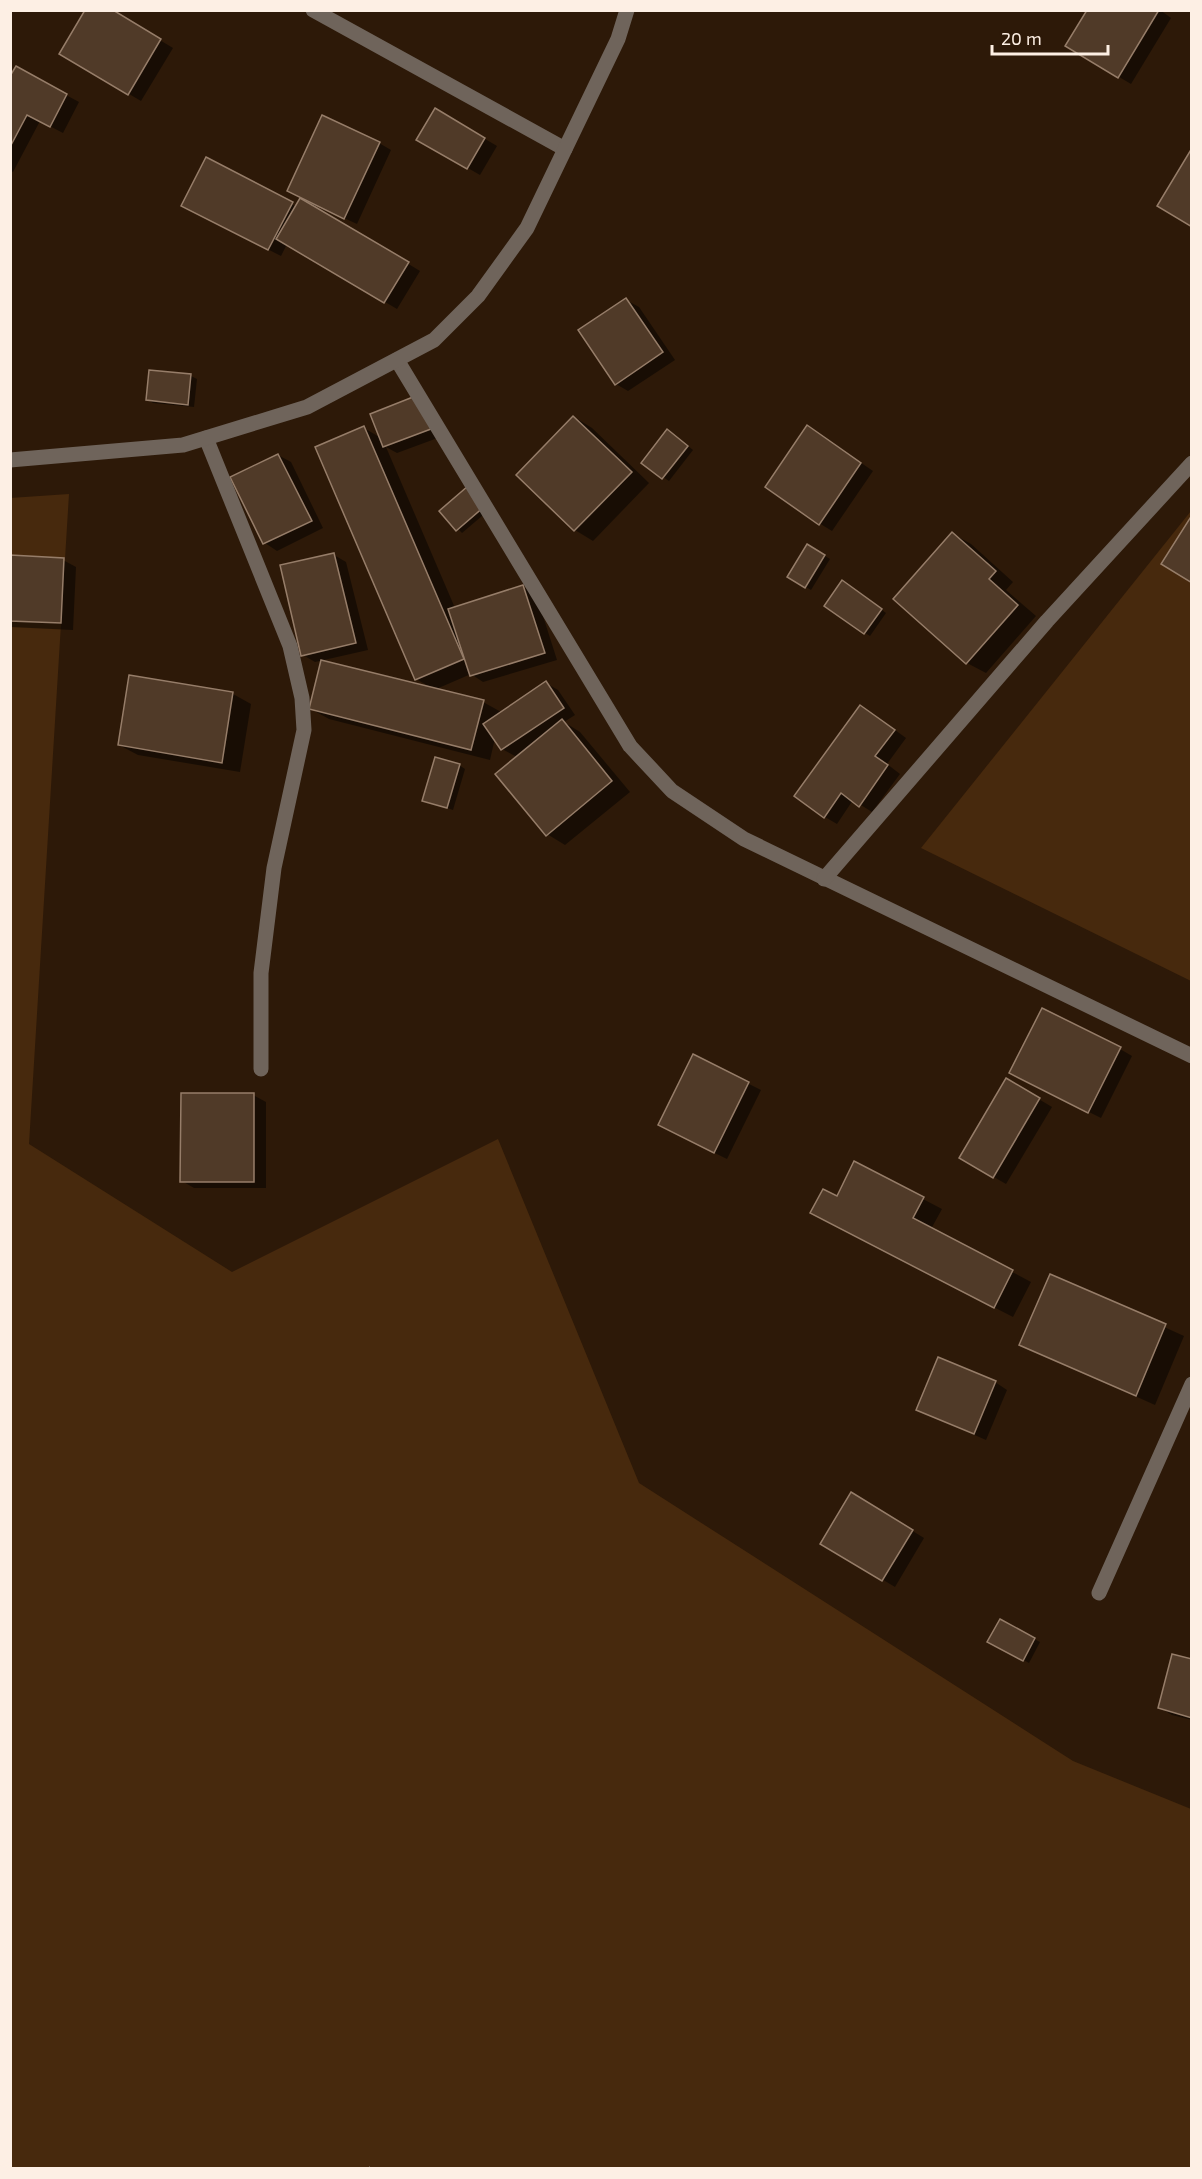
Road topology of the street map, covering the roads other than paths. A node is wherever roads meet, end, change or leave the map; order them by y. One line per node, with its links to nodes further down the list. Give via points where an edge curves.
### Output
1 (313, 10): 3 (street)
2 (627, 10): 3 (street, via 618,39)
3 (565, 149): 4 (street, via 527,228 478,296 434,340)
4 (397, 360): 5 (street, via 307,407); 8 (street, via 630,746 672,791 744,839)
5 (206, 438): 6 (street, via 183,446); 10 (street, via 291,646 302,698 304,730 274,868 261,973)
6 (10, 460)
7 (1191, 463): 8 (street, via 1047,621)
8 (824, 879): 9 (street)
9 (1191, 1056)
10 (261, 1069)
11 (1191, 1384): 12 (street)
12 (1100, 1593)

